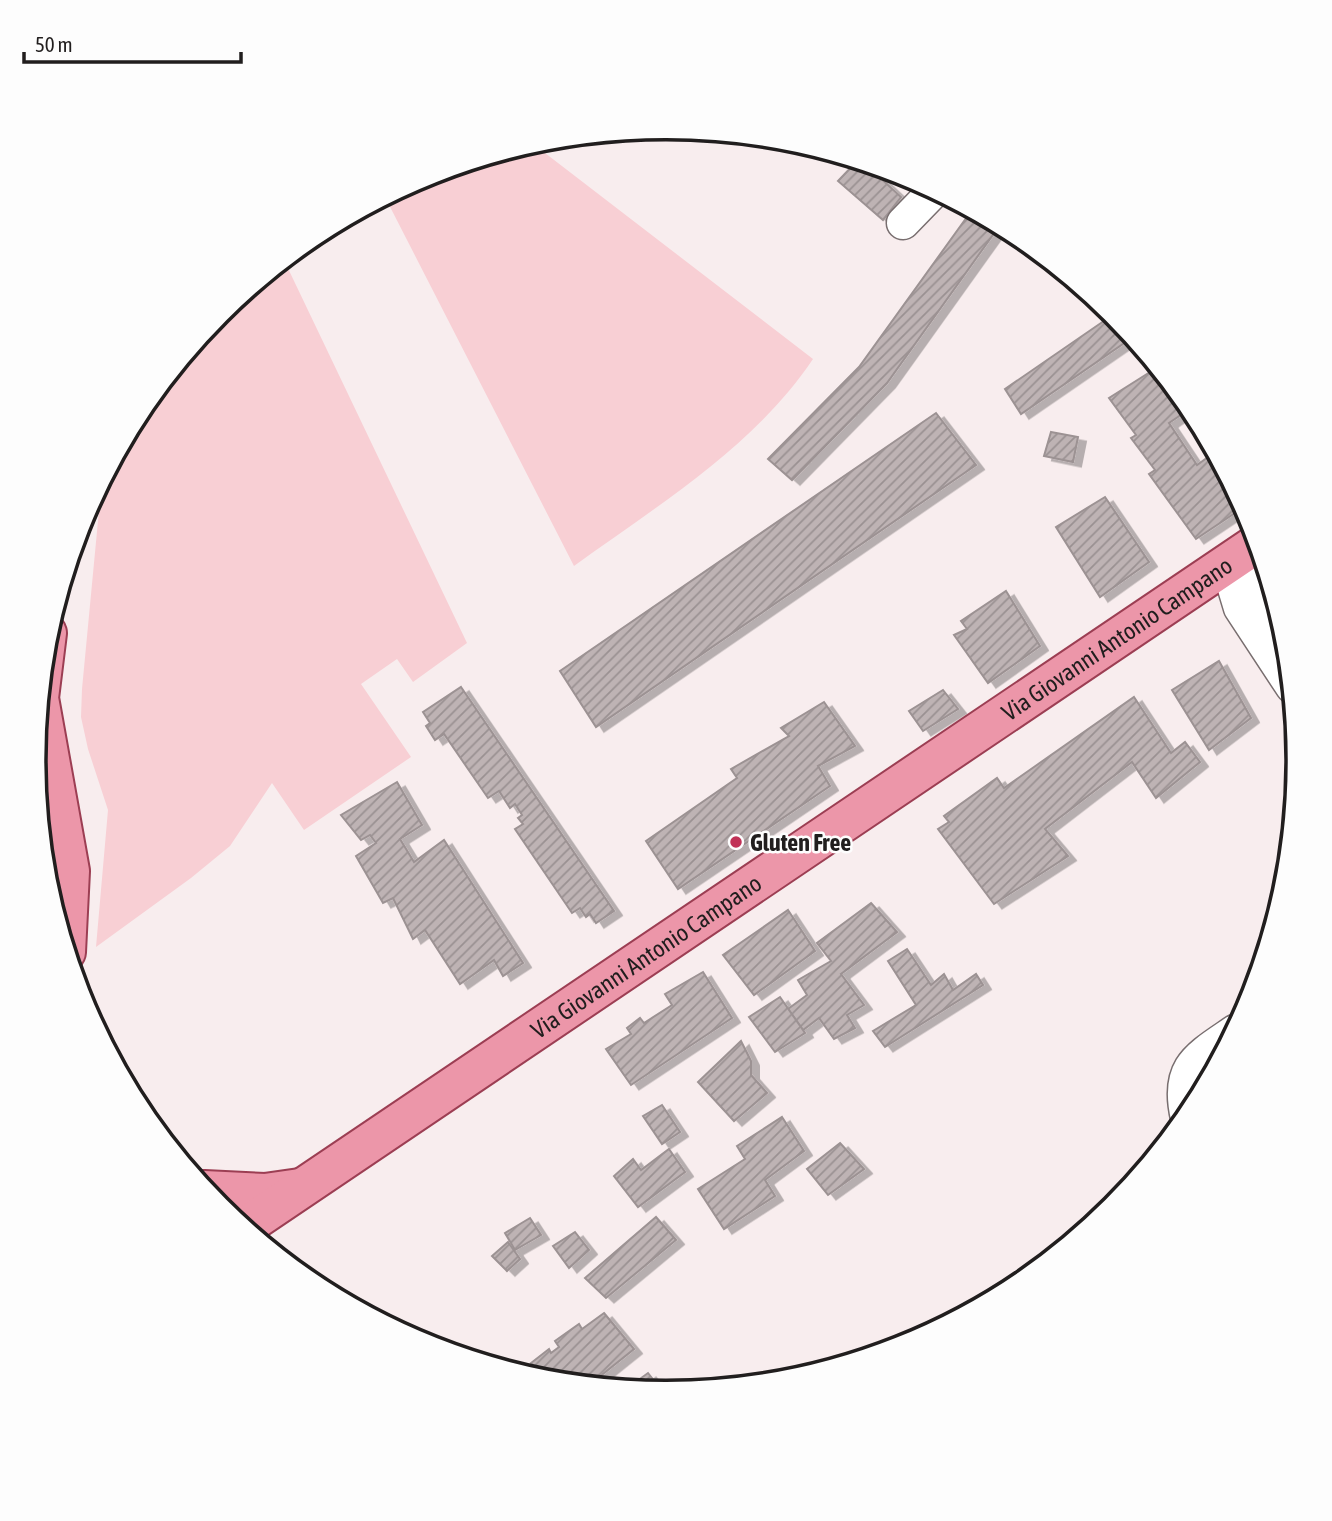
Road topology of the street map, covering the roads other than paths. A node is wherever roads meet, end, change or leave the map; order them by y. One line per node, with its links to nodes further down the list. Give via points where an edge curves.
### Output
1 (927, 198): 2 (street)
2 (903, 223)
3 (1249, 549): 4 (main road, Via Giovanni Antonio Campano)
4 (1227, 565): 5 (street); 6 (street, via 1240,608); 11 (main road, Via Giovanni Antonio Campano)
5 (1263, 592)
6 (1279, 668)
7 (47, 735): 8 (main road, via 71,871)
8 (68, 924)
9 (1219, 1042): 10 (street, via 1189,1069)
10 (1183, 1103)
11 (302, 1188): 12 (main road); 13 (main road, Via Giovanni Antonio Campano)
12 (220, 1192)
13 (252, 1222)

